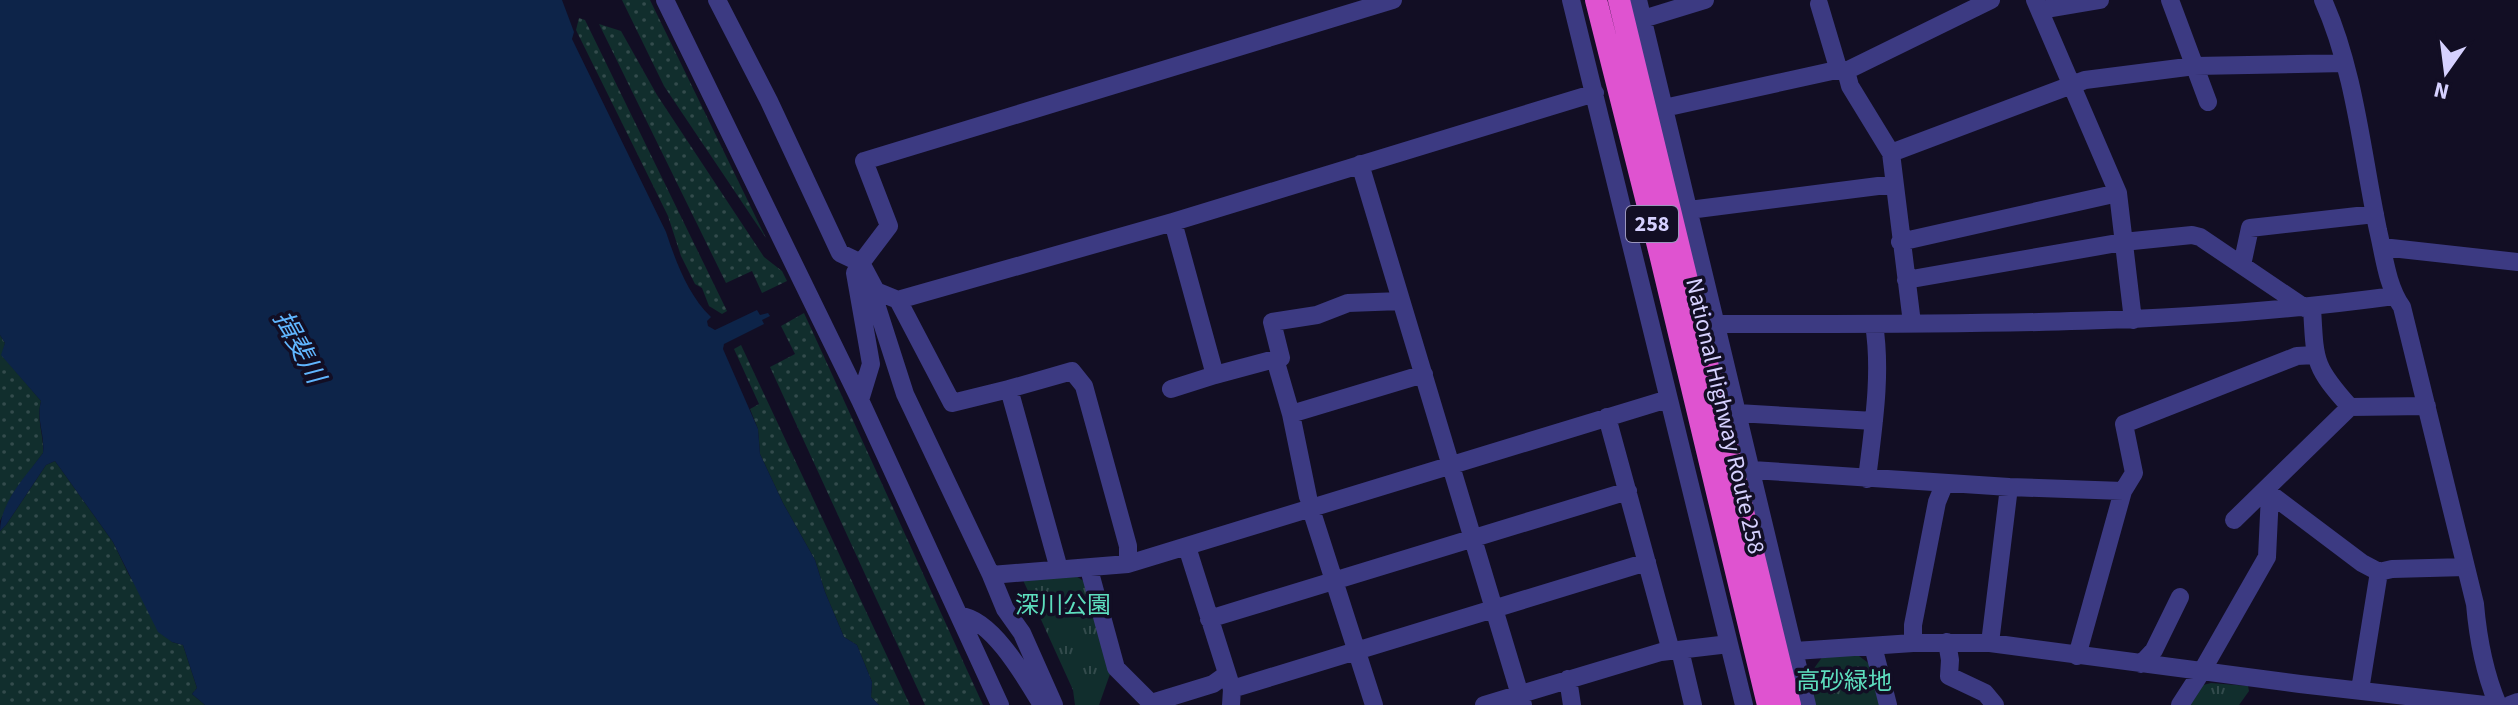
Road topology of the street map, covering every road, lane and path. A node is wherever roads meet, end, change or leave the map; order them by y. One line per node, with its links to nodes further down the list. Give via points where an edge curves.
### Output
1 (665, 0): 53 (street)
2 (717, 0): 34 (street, via 840,253)
3 (1393, 0): 34 (street, via 864,161 889,226)
4 (1571, 0): 20 (street)
5 (1596, 0): 60 (highway, National Highway Route 258 / 258, via 1660,254)
6 (1619, 0): 60 (highway, National Highway Route 258 / 258)
7 (1638, 0): 15 (street)
8 (1705, 0): 15 (street)
9 (1991, 0): 18 (street)
10 (2100, 0): 14 (street)
11 (2170, 0): 17 (street)
12 (2323, 0): 16 (street)
13 (1819, 4): 18 (street)
14 (2038, 5): 19 (street)
15 (1643, 19): 22 (street)
16 (2345, 63): 17 (street); 28 (street)
17 (2195, 66): 19 (street); 21 (street)
18 (1842, 71): 22 (street); 23 (street)
19 (2072, 83): 23 (street); 26 (street)
20 (1595, 93): 24 (street); 52 (street)
21 (2208, 102)
22 (1664, 108): 27 (street)
23 (1891, 153): 25 (street)
24 (1360, 164): 29 (street); 40 (street)
25 (1894, 184): 27 (street); 30 (street)
26 (2118, 193): 30 (street); 31 (street)
27 (1689, 210): 44 (street)
28 (2375, 214): 32 (street); 35 (street, via 2250,228)
29 (1173, 222): 39 (street); 49 (street)
30 (1900, 242): 36 (street)
31 (2123, 242): 35 (street, via 2192,235); 36 (street); 42 (street)
32 (2382, 247): 33 (street); 38 (street)
33 (2518, 262)
34 (861, 263): 37 (street); 53 (street, via 855,273 871,364)
35 (2242, 265): 41 (street)
36 (1906, 280): 43 (street)
37 (876, 291): 39 (street); 79 (street, via 905,394)
38 (2394, 296): 41 (street); 54 (street, via 2402,307)
39 (898, 300): 50 (street, via 952,403)
40 (1401, 301): 47 (street, via 1348,303 1317,315 1272,322 1281,358); 48 (street)
41 (2308, 308): 42 (street); 46 (street)
42 (2133, 320): 43 (street)
43 (1912, 323): 45 (street)
44 (1715, 324): 45 (street); 56 (street)
45 (1874, 324): 59 (street)
46 (2315, 355): 55 (street, via 2325,380); 67 (street, via 2297,356 2124,424 2134,473)
47 (1275, 359): 49 (street); 57 (street)
48 (1424, 374): 57 (street); 61 (street)
49 (1215, 375): 51 (street)
50 (1009, 389): 74 (street, via 1072,371 1084,386 1128,546); 76 (street)
51 (1171, 389)
52 (1668, 399): 58 (street); 88 (street)
53 (860, 400): 83 (street)
54 (2427, 406): 55 (street); 75 (street)
55 (2350, 407): 68 (street)
56 (1737, 413): 59 (street); 62 (street)
57 (1291, 414): 69 (street)
58 (1607, 417): 61 (street); 66 (street)
59 (1874, 421): 63 (street)
60 (1716, 447): 109 (highway, National Highway Route 258 / 258); 110 (highway, National Highway Route 258 / 258)
61 (1452, 465): 69 (street); 71 (street)
62 (1752, 470): 63 (street); 92 (street)
63 (1867, 479): 64 (street)
64 (1944, 485): 65 (street); 86 (street)
65 (2009, 487): 67 (street); 87 (street)
66 (1628, 491): 71 (street); 73 (street)
67 (2123, 491): 93 (street)
68 (2268, 492): 70 (street); 78 (street); 95 (street, via 2267,557)
69 (1310, 503): 72 (street); 80 (street)
70 (2234, 520)
71 (1474, 539): 80 (street); 82 (street)
72 (1187, 547): 74 (street); 84 (street)
73 (1647, 562): 82 (street); 91 (street)
74 (1128, 564): 77 (street)
75 (2466, 567): 78 (street); 116 (street, via 2480,647)
76 (1059, 569): 77 (street); 79 (street)
77 (1089, 569): 97 (street, via 1116,668 1151,703 1213,684)
78 (2379, 572): 98 (street)
79 (991, 575): 103 (street)
80 (1334, 582): 84 (street); 90 (street)
81 (2180, 597): 94 (street, via 2154,650)
82 (1495, 609): 90 (street); 99 (street)
83 (961, 616): 101 (street); 102 (street, via 973,618 1010,655)
84 (1209, 619): 97 (street)
85 (1947, 642): 86 (street); 87 (street); 113 (street, via 1949,676 1985,693)
86 (1913, 643): 89 (street)
87 (1990, 643): 93 (street)
88 (1729, 644): 91 (street); 108 (street)
89 (1873, 646): 92 (street); 112 (street)
90 (1356, 651): 97 (street); 104 (street)
91 (1676, 651): 96 (street); 107 (street)
92 (1795, 651): 111 (street)
93 (2077, 656): 94 (street)
94 (2141, 664): 95 (street)
95 (2202, 671): 98 (street); 114 (street)
96 (1568, 679): 99 (street); 106 (street)
97 (1230, 690)
98 (2361, 695): 115 (street)
99 (1522, 700): 105 (street)
100 (2518, 702): 117 (street)
101 (1000, 705)
102 (1042, 705)
103 (1054, 705)
104 (1374, 705)
105 (1484, 705)
106 (1572, 705)
107 (1693, 705)
108 (1744, 705)
109 (1768, 705)
110 (1790, 705)
111 (1807, 705)
112 (1888, 705)
113 (1995, 705)
114 (2180, 705)
115 (2485, 705)
116 (2498, 705)
117 (2510, 705)

